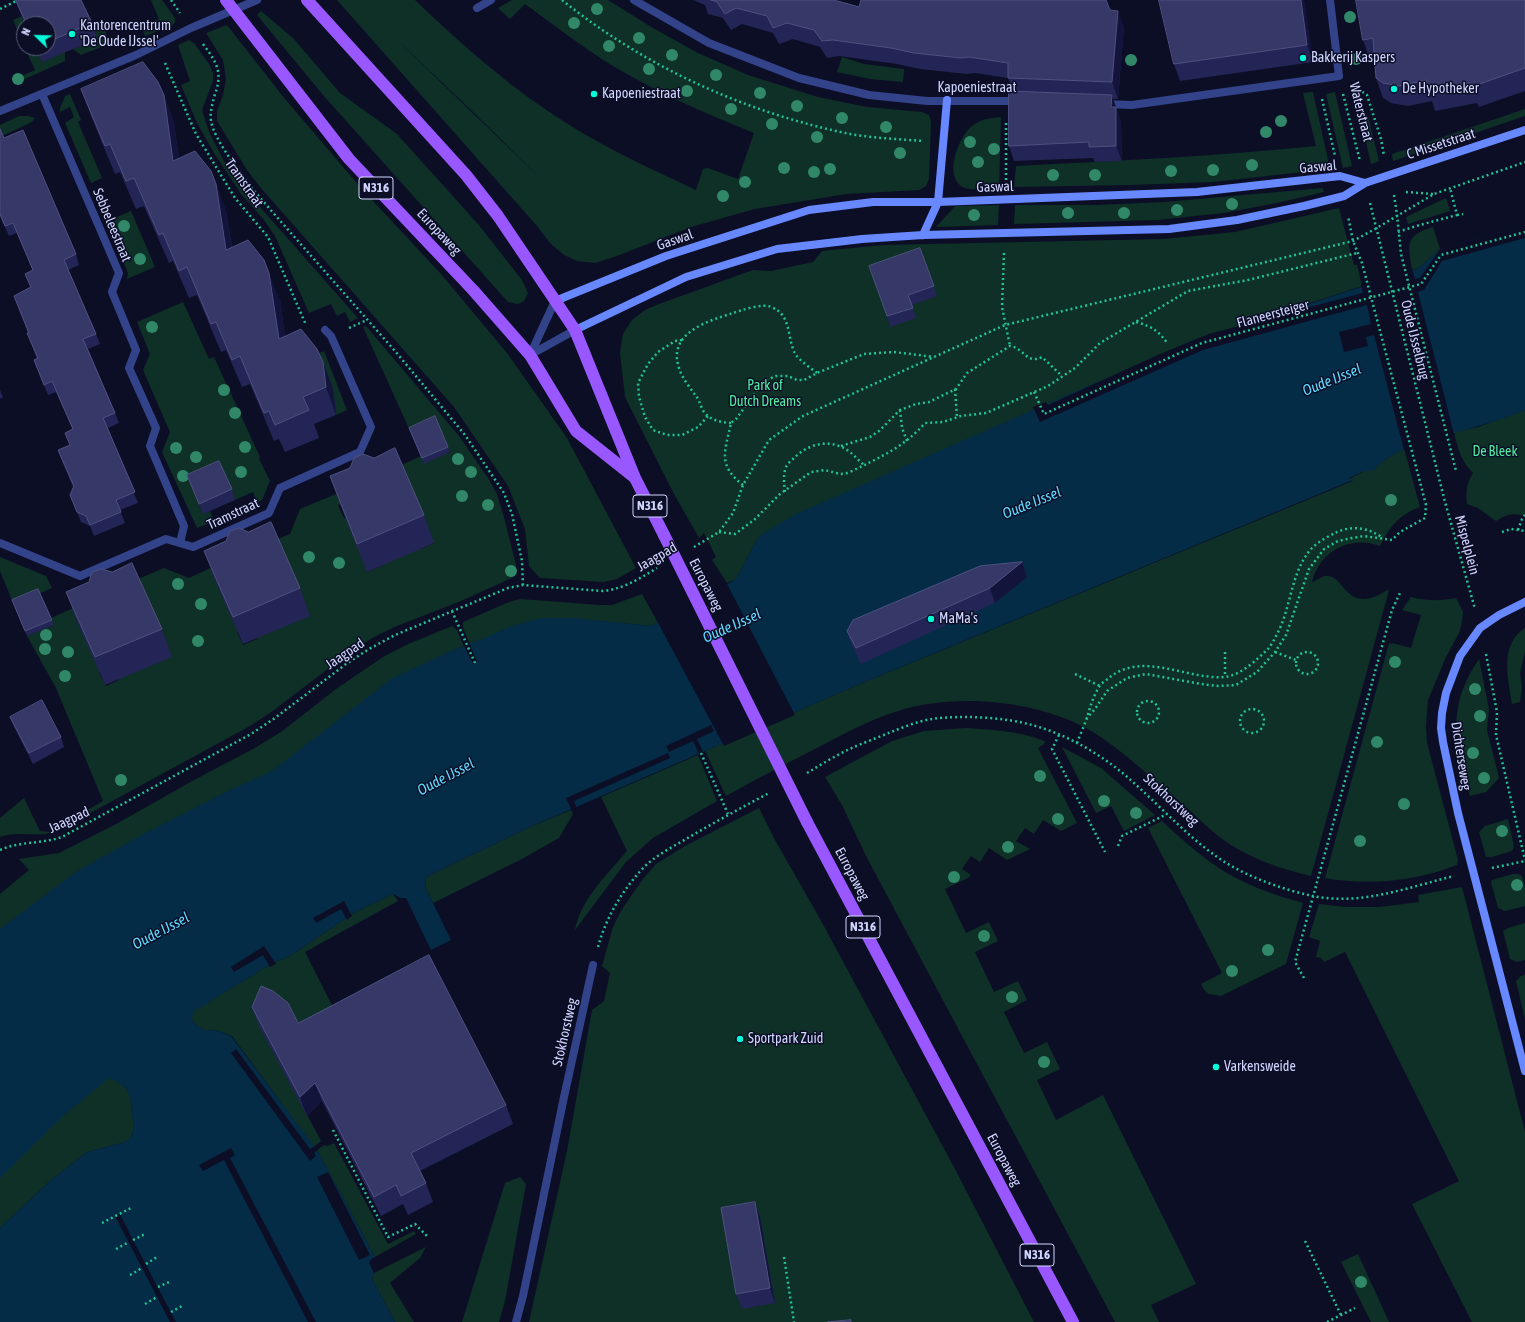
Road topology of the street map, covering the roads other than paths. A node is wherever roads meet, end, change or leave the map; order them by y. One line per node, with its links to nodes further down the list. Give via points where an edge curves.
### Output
1 (226, 0): 8 (main road, Europaweg / N316)
2 (257, 0): 8 (street)
3 (307, 0): 18 (main road, Europaweg / N316, via 466,175 498,216)
4 (491, 0): 7 (street)
5 (634, 0): 10 (street, Kapoeniestraat, via 709,43 799,78 869,95 927,101)
6 (1330, 0): 12 (street, Waterstraat, via 1339,76 1132,105)
7 (478, 8)
8 (234, 10): 9 (street); 21 (main road, Europaweg / N316, via 349,159 473,290)
9 (42, 94): 13 (street); 24 (street, Sebbeleestraat, via 119,273 112,292 136,350 129,368 156,428 150,446 184,526)
10 (947, 100): 11 (street, Kapoeniestraat); 16 (street)
11 (1030, 101)
12 (1093, 104)
13 (0, 111)
14 (1525, 130): 15 (street, C Missetstraat)
15 (1364, 182): 16 (street, Gaswal, via 1340,176 1197,192); 17 (street, via 1344,196 1237,220 1177,228)
16 (938, 202): 17 (street); 18 (street, Gaswal, via 873,202 809,210 666,256)
17 (923, 235): 20 (street, via 777,249 686,277)
18 (555, 301): 20 (main road, Europaweg / N316); 21 (street)
19 (325, 330): 24 (street, Tramstraat, via 331,336 371,427 360,452 280,488 269,513 193,547)
20 (575, 330): 21 (street); 22 (main road, Europaweg / N316)
21 (530, 355): 22 (main road, Europaweg / N316, via 576,431)
22 (635, 478): 29 (main road, Europaweg / N316, bridge, via 807,822)
23 (0, 543): 24 (street, Tramstraat, via 80,576 166,539)
24 (180, 543)
25 (1525, 602): 27 (street, Dichterseweg, via 1480,628 1460,656 1446,693 1441,728 1458,813)
26 (593, 965): 28 (street, Stokhorstweg)
27 (1525, 1071)
28 (516, 1322)
29 (1073, 1322)

